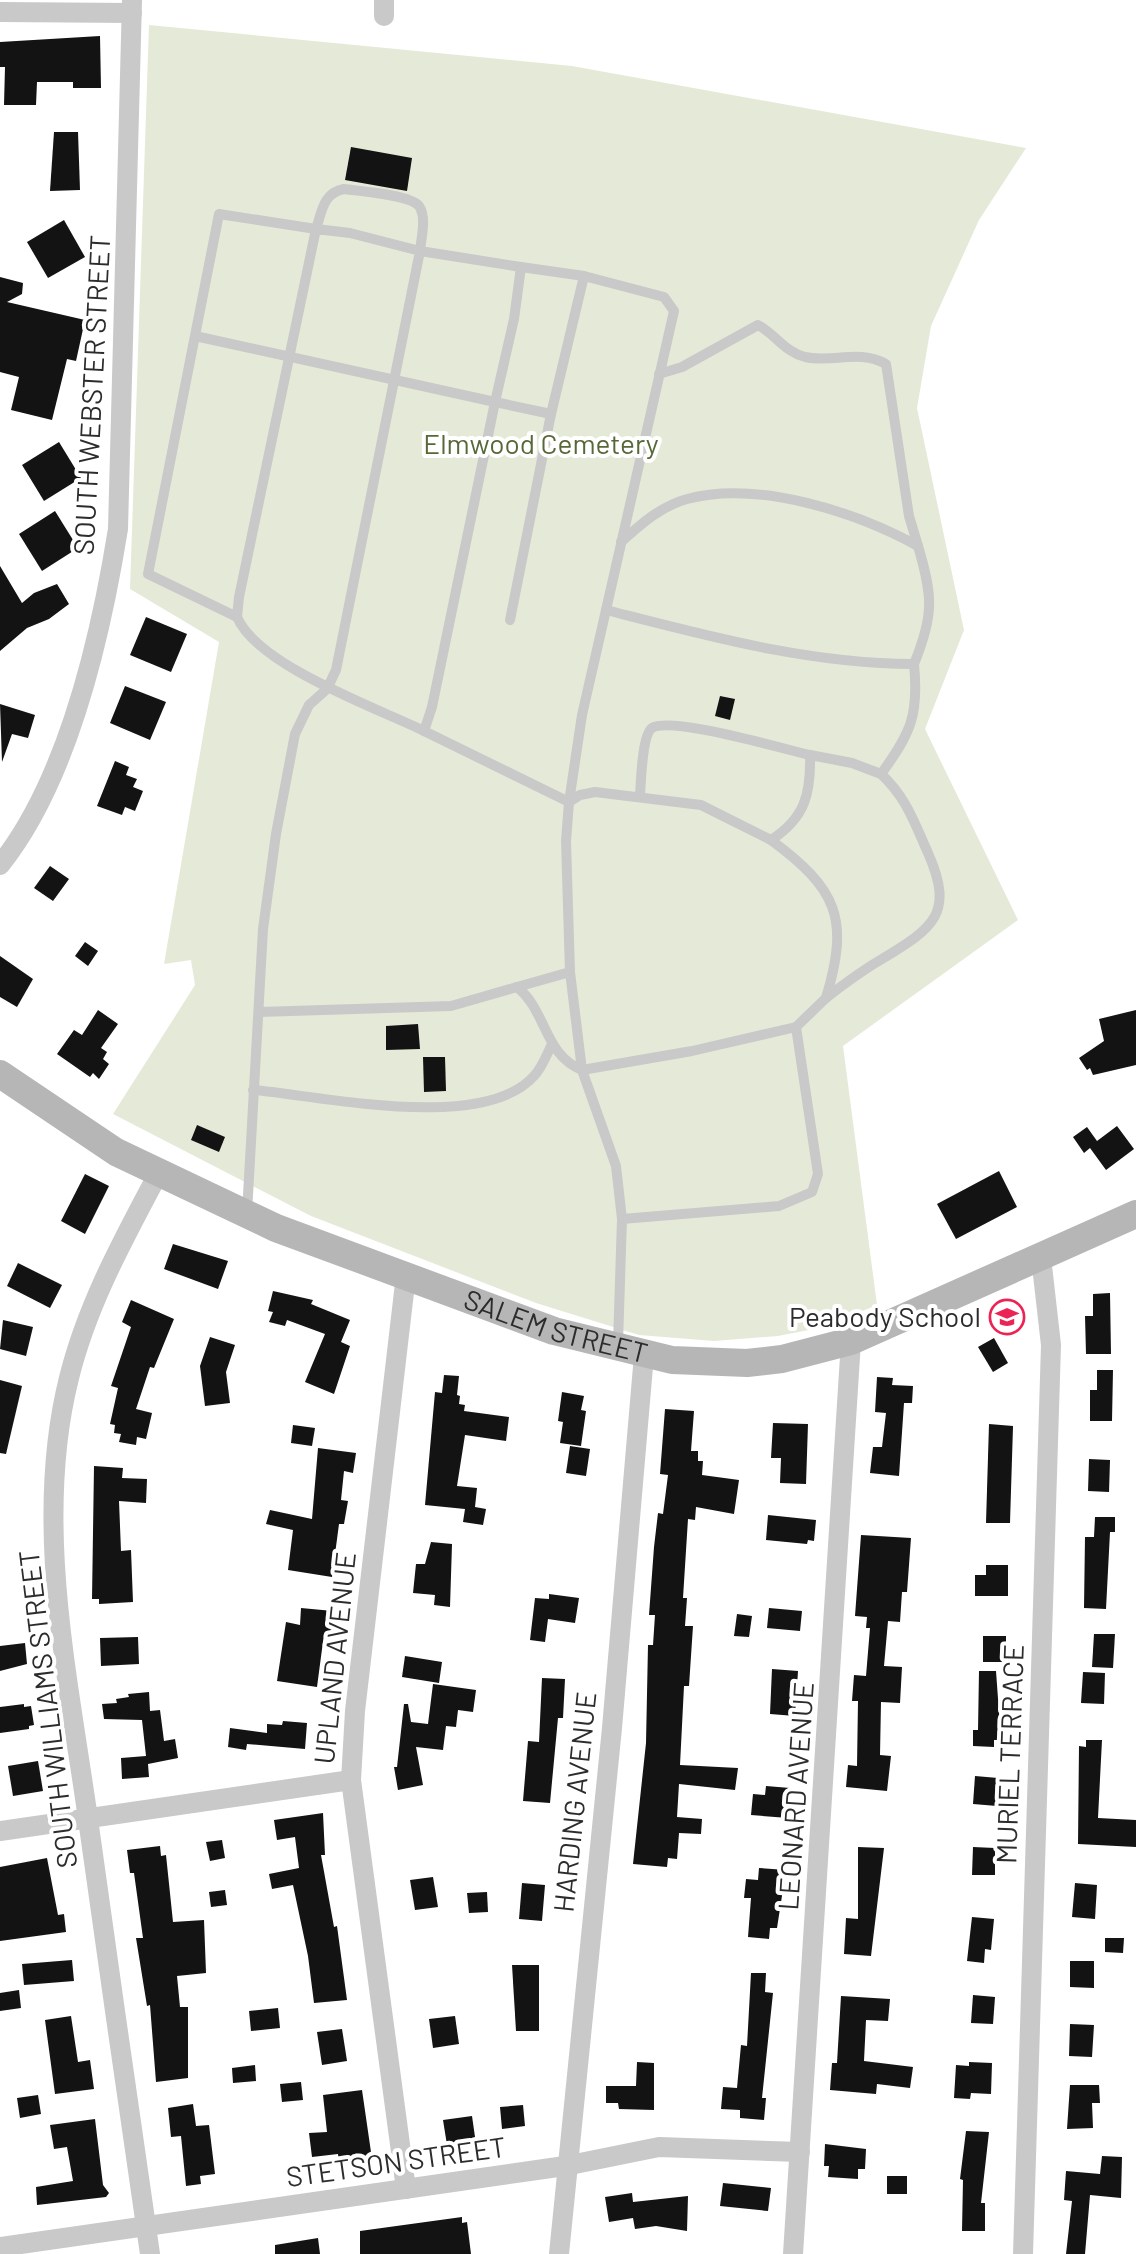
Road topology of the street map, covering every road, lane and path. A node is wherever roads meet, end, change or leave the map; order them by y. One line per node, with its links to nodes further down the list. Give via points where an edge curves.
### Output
1 (132, 7): 2 (street); 26 (street, SOUTH WEBSTER STREET, via 118,529 107,599 61,753 33,818)
2 (0, 12)
3 (316, 229): 4 (lane); 4 (lane, via 333,191 411,200 423,218); 7 (lane, via 219,214); 8 (lane)
4 (420, 251): 5 (lane); 10 (lane)
5 (521, 267): 6 (lane); 11 (lane)
6 (584, 276): 9 (lane, via 644,290 672,304); 12 (lane)
7 (195, 336): 8 (lane); 16 (lane, via 148,574)
8 (291, 356): 10 (lane); 16 (lane)
9 (659, 374): 13 (lane); 14 (lane, via 758,325 803,357 861,356 886,364)
10 (395, 382): 11 (lane); 19 (lane, via 349,617)
11 (495, 402): 12 (lane); 20 (lane)
12 (551, 414): 17 (lane)
13 (621, 542): 14 (lane, via 645,520 685,500 744,494 777,497 863,520); 15 (lane)
14 (918, 546): 18 (lane, via 932,609)
15 (606, 610): 18 (lane, via 790,653 850,663); 24 (lane)
16 (237, 617): 19 (lane, via 256,641)
17 (510, 620)
18 (914, 664): 22 (lane, via 917,708 909,733)
19 (327, 689): 20 (lane); 30 (lane, via 309,705 288,760 263,929)
20 (424, 731): 24 (lane)
21 (810, 755): 22 (lane); 23 (lane, via 688,725 652,728); 25 (lane, via 806,804 788,829)
22 (881, 774): 29 (lane, via 907,802 942,898 933,923 920,935)
23 (640, 795): 24 (lane, via 595,792); 25 (lane, via 701,805)
24 (569, 802): 27 (lane)
25 (771, 840): 29 (lane, via 802,865 835,906 837,953)
26 (0, 865)
27 (570, 972): 28 (lane); 33 (lane)
28 (517, 987): 30 (lane, via 451,1006); 32 (lane, via 532,1002)
29 (826, 998): 31 (lane)
30 (259, 1012): 35 (lane)
31 (796, 1027): 33 (lane); 39 (lane, via 818,1174 812,1192 779,1206)
32 (552, 1044): 33 (lane, via 560,1057); 35 (lane, via 535,1076 524,1084 474,1103 436,1110)
33 (582, 1070): 39 (lane, via 616,1166)
34 (0, 1074): 36 (main road, SALEM STREET)
35 (253, 1090): 38 (lane)
36 (158, 1174): 38 (main road, SALEM STREET); 45 (street, SOUTH WILLIAMS STREET, via 83,1327 60,1439 55,1496 60,1614)
37 (1136, 1214): 40 (main road, SALEM STREET)
38 (247, 1215): 41 (main road, SALEM STREET)
39 (622, 1219): 43 (lane)
40 (1041, 1257): 42 (main road, SALEM STREET); 55 (street, MURIEL TERRACE, via 1051,1345)
41 (406, 1275): 43 (main road, SALEM STREET, via 554,1331); 44 (street, UPLAND AVENUE)
42 (851, 1341): 43 (main road, SALEM STREET, via 747,1363); 47 (street, LEONARD AVENUE)
43 (630, 1352): 48 (street, HARDING AVENUE, via 612,1728)
44 (351, 1780): 45 (street); 49 (street, UPLAND AVENUE)
45 (87, 1818): 46 (street); 50 (street, SOUTH WILLIAMS STREET)
46 (0, 1831)
47 (800, 2152): 48 (street, STETSON STREET, via 659,2147); 54 (street, LEONARD AVENUE)
48 (565, 2166): 49 (street, STETSON STREET); 53 (street, HARDING AVENUE)
49 (406, 2189): 50 (street, STETSON STREET)
50 (146, 2226): 51 (street, STETSON STREET); 52 (street, SOUTH WILLIAMS STREET)
51 (0, 2247)
52 (150, 2254)
53 (559, 2254)
54 (793, 2254)
55 (1023, 2254)

